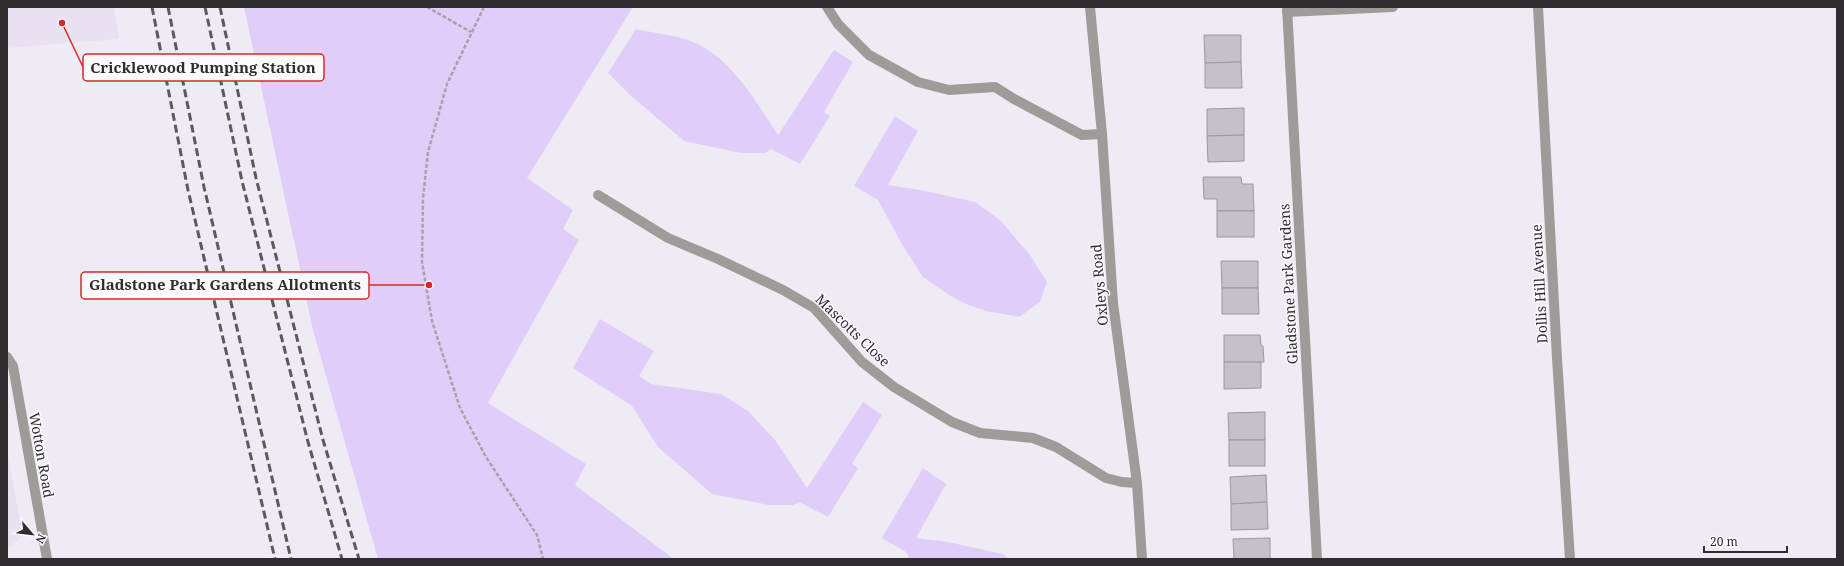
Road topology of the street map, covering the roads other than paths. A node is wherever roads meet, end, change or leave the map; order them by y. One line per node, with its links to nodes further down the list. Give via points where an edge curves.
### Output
1 (826, 7): 6 (street, via 838,24 869,55 918,82 949,90 995,87 1082,134)
2 (1090, 7): 6 (street, Oxleys Road)
3 (1393, 7): 5 (street)
4 (1538, 7): 13 (street, Dollis Hill Avenue)
5 (1287, 9): 12 (street, Gladstone Park Gardens)
6 (1102, 134): 9 (street, Oxleys Road, via 1113,303)
7 (598, 195): 9 (street, Mascotts Close, via 668,238 783,290 814,308 862,362 894,387 952,422 980,433 1032,438 1056,447 1106,478)
8 (7, 357): 10 (street, Wotton Road, via 13,366)
9 (1137, 483): 11 (street, Oxleys Road)
10 (47, 559)
11 (1142, 559)
12 (1317, 559)
13 (1570, 559)

